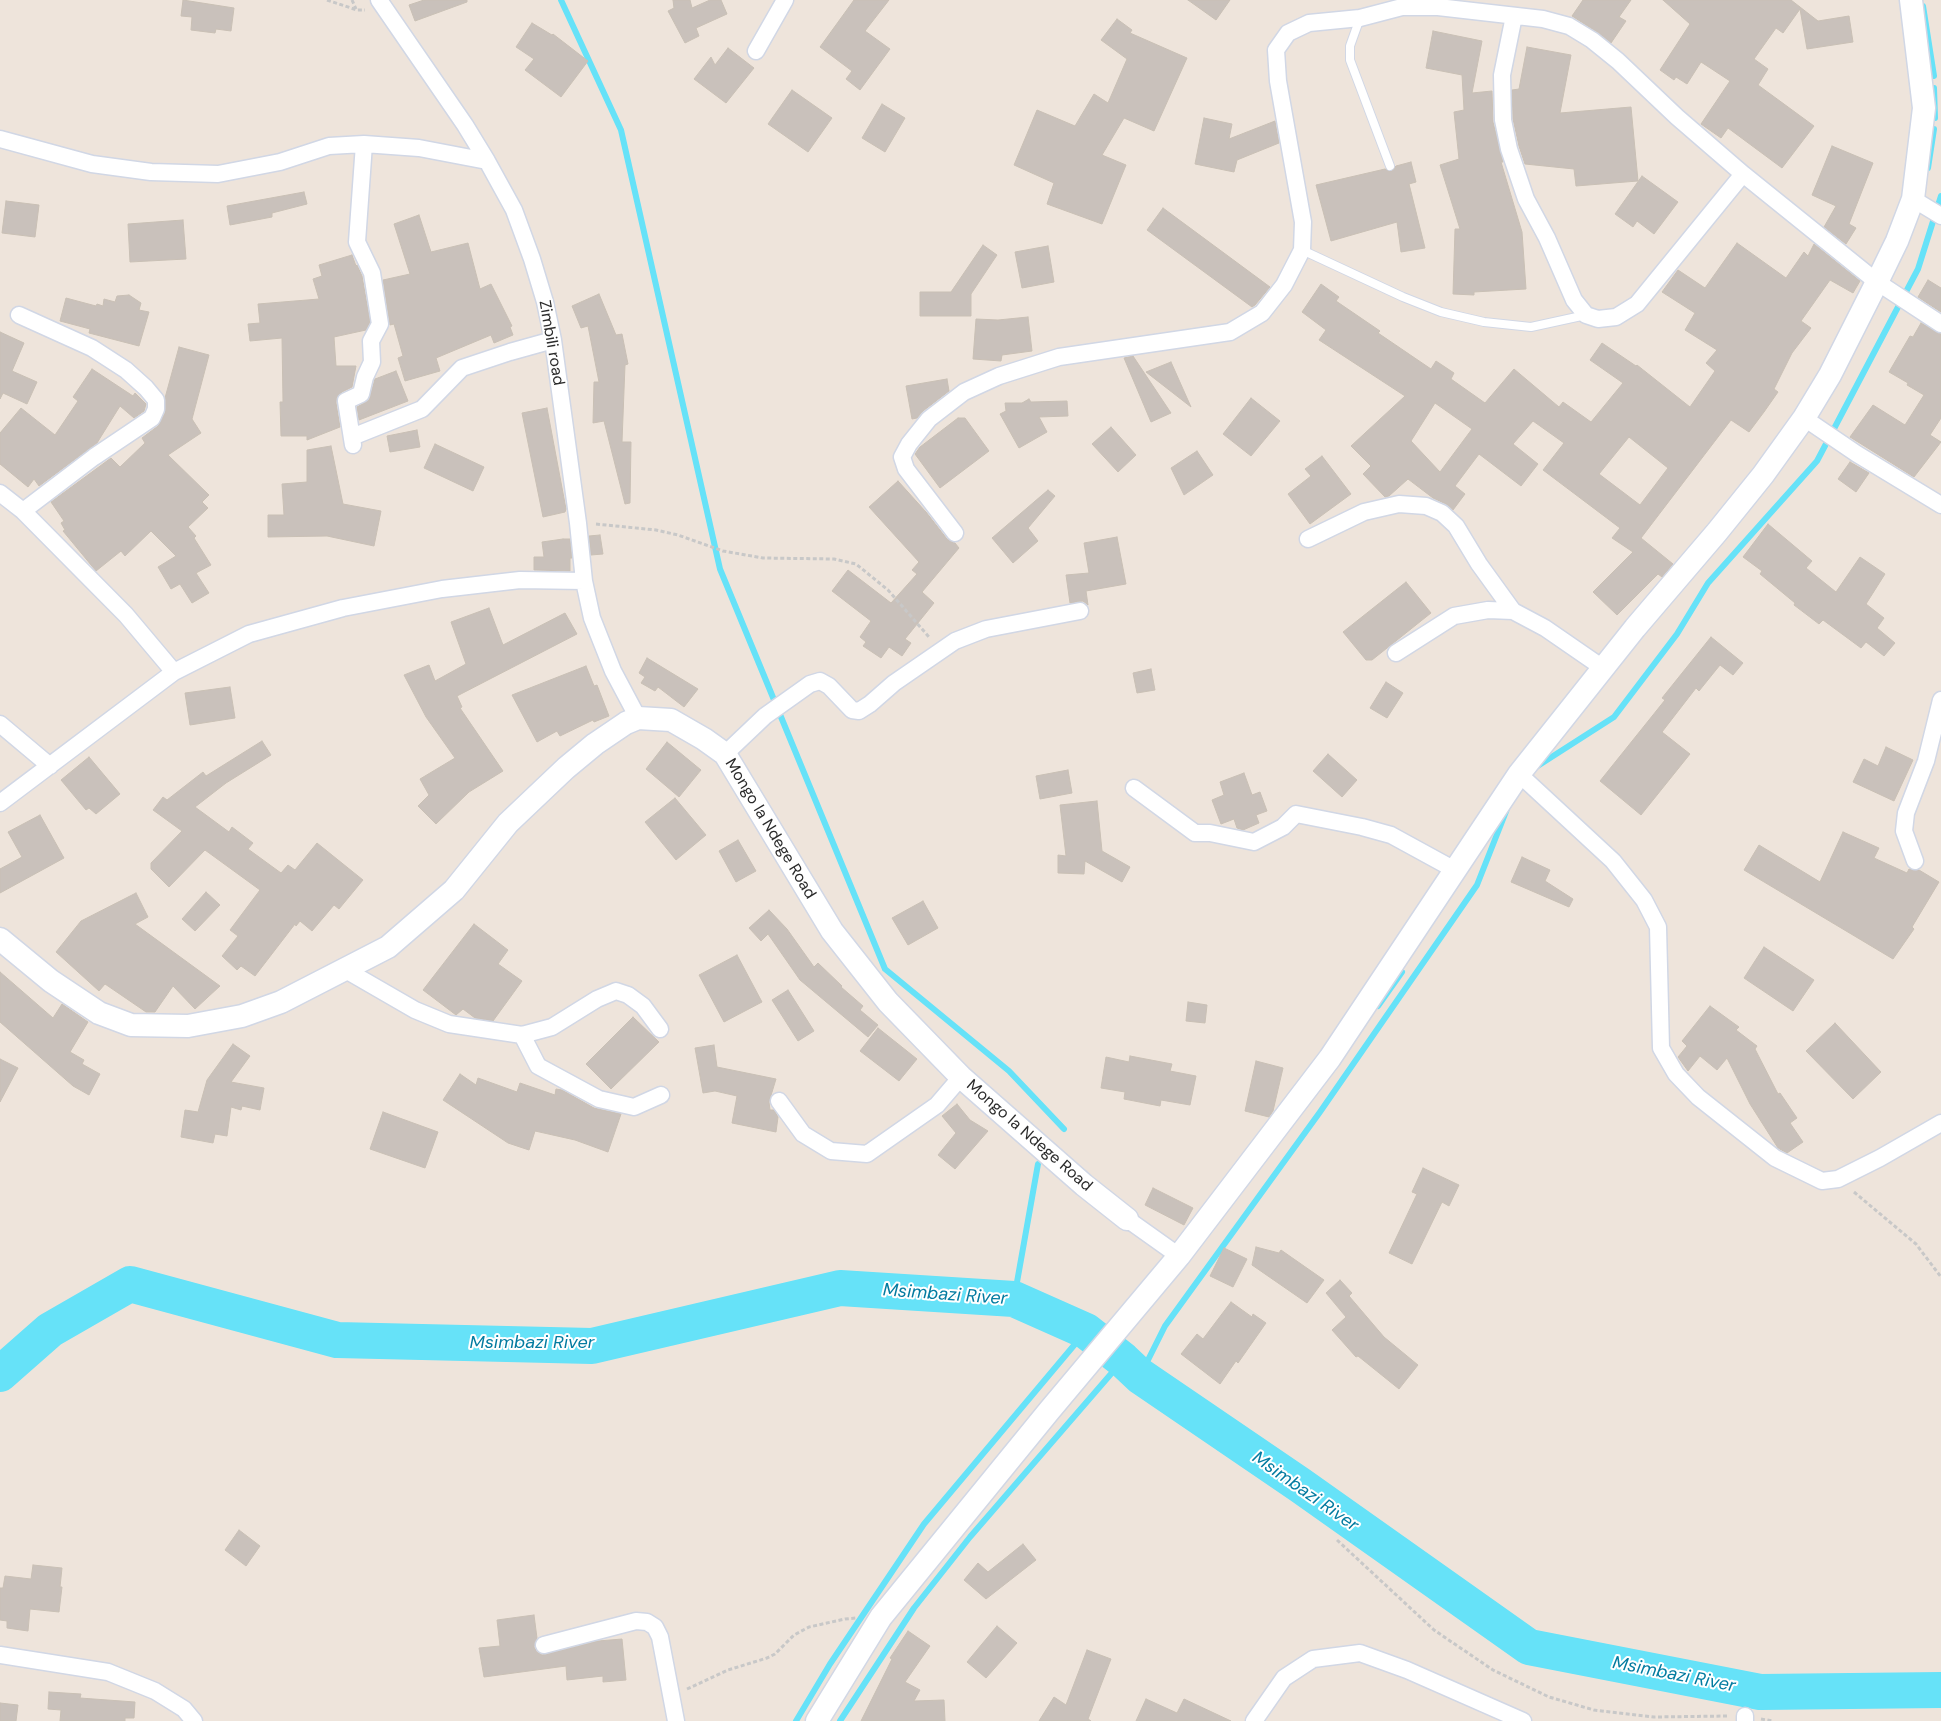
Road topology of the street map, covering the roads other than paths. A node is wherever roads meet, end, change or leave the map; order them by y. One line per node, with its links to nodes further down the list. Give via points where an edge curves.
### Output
1 (785, 0): 6 (street)
2 (1911, 0): 12 (main road, via 1924,108)
3 (382, 5): 9 (street, Zimbili road)
4 (1514, 16): 5 (street, via 1438,7 1402,7); 11 (street, via 1569,26 1592,40); 17 (street, via 1502,76 1503,120 1509,149 1526,199 1574,300)
5 (1360, 18): 10 (lane, via 1350,46 1350,60); 14 (street, via 1309,23 1288,33 1276,50 1278,81 1303,222)
6 (756, 52)
7 (0, 139): 8 (street, via 92,164 151,172 218,174 280,162 329,146)
8 (364, 144): 9 (street, via 419,148); 19 (street, via 357,242 372,273 380,324 371,341 372,362 364,377 361,394 346,401 352,441 422,409 462,368)
9 (487, 162): 19 (street, Zimbili road, via 514,210 535,268)
10 (1390, 166)
11 (1743, 174): 15 (street); 17 (street, via 1636,304 1616,317 1598,319)
12 (1913, 199): 13 (street); 15 (main road)
13 (1941, 216)
14 (1302, 250): 17 (lane, via 1403,297 1441,312 1484,322 1531,327); 24 (street, via 1284,285 1262,313 1230,332 1058,357 999,376 964,392 929,419 902,457 906,469)
15 (1877, 282): 18 (street); 20 (main road, via 1830,375)
16 (19, 315): 23 (street, via 92,348 126,370 156,400 152,418)
17 (1586, 315)
18 (1941, 324)
19 (553, 340): 26 (street, Zimbili road)
20 (1804, 418): 22 (street); 30 (main road, via 1763,475)
21 (0, 493): 23 (street)
22 (1941, 505)
23 (23, 511): 31 (street, via 126,615)
24 (954, 533)
25 (1308, 539): 28 (street, via 1364,512 1399,504 1426,506 1442,513 1456,526)
26 (584, 580): 31 (street, via 520,580 442,589 343,608 249,634); 33 (street, Zimbili road, via 595,627 613,671)
27 (1080, 611): 35 (street, via 986,630 955,641 859,711 852,710 820,681 810,684 765,716)
28 (1513, 612): 29 (street, via 1488,610 1454,616); 30 (street, via 1545,628)
29 (1396, 653)
30 (1603, 668): 37 (main road)
31 (174, 672): 36 (street)
32 (1941, 700): 40 (street, via 1926,760 1906,813 1904,831)
33 (638, 718): 35 (main road, Mongo la Ndege Road, via 671,720); 43 (main road, via 595,744 566,768 508,823 454,890 388,948)
34 (0, 724): 36 (street)
35 (725, 754): 46 (main road, Mongo la Ndege Road, via 832,931 888,1002)
36 (50, 766): 39 (street)
37 (1519, 774): 41 (main road); 49 (street, via 1612,861 1644,900 1658,927 1661,1048 1676,1074 1698,1097 1774,1158 1822,1181 1838,1179)
38 (1134, 788): 41 (street, via 1195,832 1254,842 1283,826 1296,814 1392,836)
39 (0, 804)
40 (1914, 861)
41 (1455, 870): 51 (main road, via 1330,1058)
42 (0, 939): 43 (main road, via 51,981 99,1013 131,1025 188,1026 242,1016 281,1002)
43 (344, 970): 45 (street, via 415,1010 449,1024)
44 (660, 1029): 45 (street, via 643,1006 616,991 552,1027)
45 (522, 1035): 47 (street, via 538,1066 599,1099 634,1108)
46 (961, 1077): 48 (street, via 937,1105 867,1154 831,1151 802,1134); 50 (main road, Mongo la Ndege Road)
47 (661, 1095)
48 (779, 1101)
49 (1941, 1123)
50 (1126, 1218): 51 (street, Mongo la Ndege Road)
51 (1179, 1256): 56 (main road, via 881,1617)
52 (544, 1645): 54 (street, via 636,1621 647,1622 655,1627 660,1637)
53 (0, 1655): 55 (street, via 108,1672 154,1690 184,1709)
54 (675, 1714)
55 (194, 1721)
56 (817, 1721)
57 (1254, 1721): 58 (street, via 1284,1678 1313,1659 1360,1654 1407,1670)
58 (1523, 1721)

